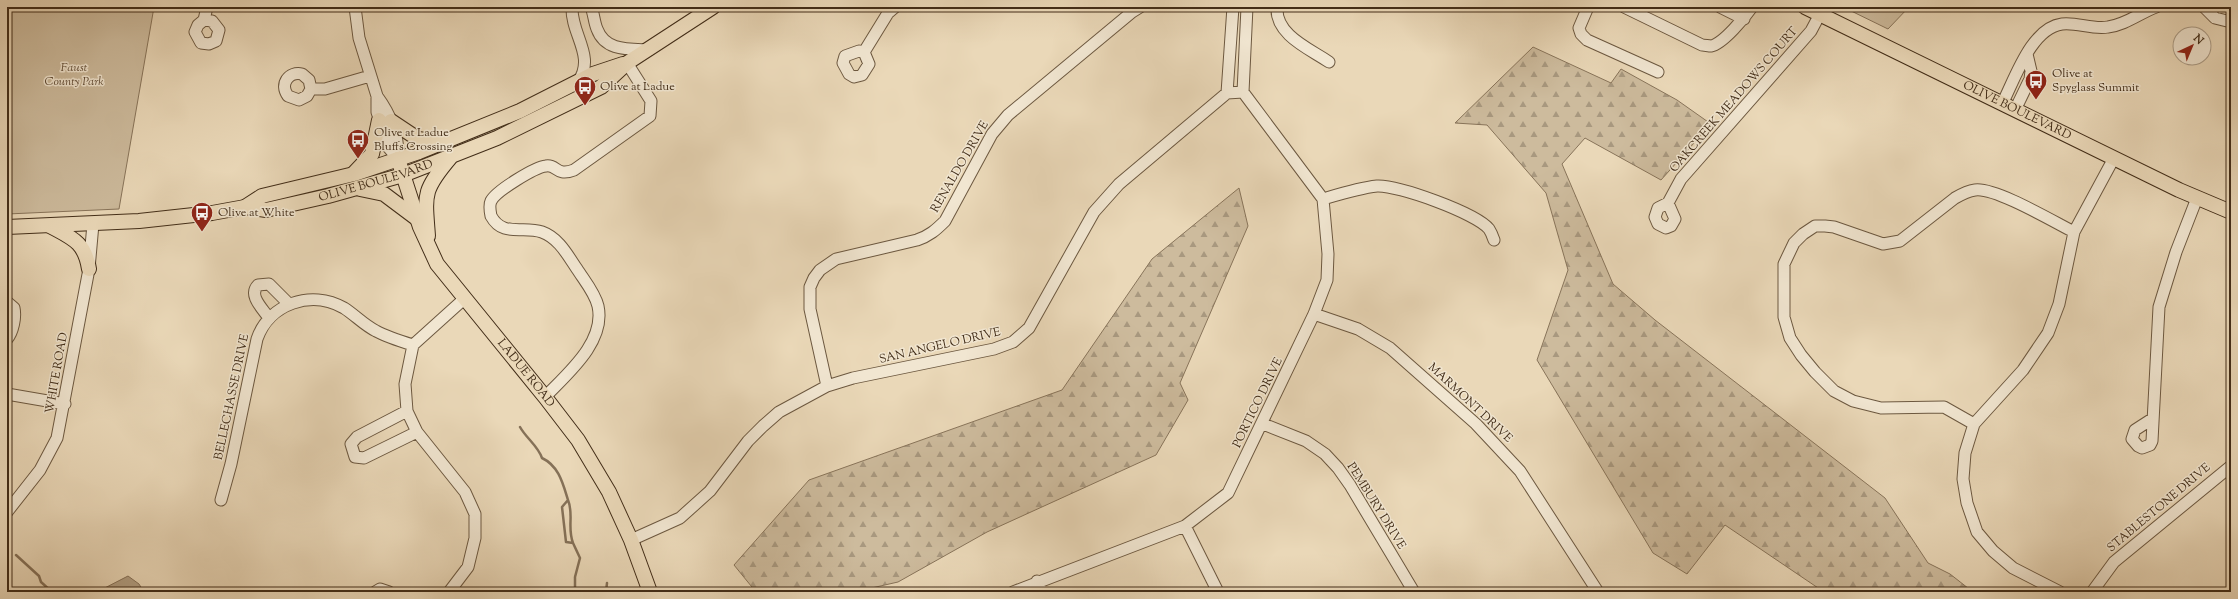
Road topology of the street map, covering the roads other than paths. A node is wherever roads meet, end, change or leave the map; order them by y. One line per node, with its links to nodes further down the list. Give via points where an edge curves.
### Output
1 (207, 7): 20 (street)
2 (355, 7): 28 (street)
3 (572, 7): 29 (street, via 574,27 585,50 586,60)
4 (591, 7): 22 (street, via 596,27 606,43 620,48)
5 (713, 7): 22 (main road, OLIVE BOULEVARD)
6 (895, 7): 23 (street)
7 (1140, 7): 63 (street, RENALDO DRIVE, via 1008,115 992,134 945,221 935,231 917,240 836,259 820,270 810,287 809,299)
8 (1233, 7): 32 (street)
9 (1247, 7): 31 (street)
10 (1277, 7): 25 (street, via 1284,31)
11 (1588, 7): 27 (street, via 1579,28 1587,40)
12 (1624, 7): 19 (street, via 1702,45 1712,46)
13 (1720, 7): 19 (street)
14 (1752, 7): 19 (street)
15 (1804, 7): 18 (main road, OLIVE BOULEVARD)
16 (2156, 7): 24 (street, via 2108,28 2064,24 2053,26 2037,38)
17 (2204, 7): 21 (street, via 2215,18)
18 (1820, 14): 33 (main road, OLIVE BOULEVARD); 45 (street, OAKCREEK MEADOWS COURT, via 1811,31 1681,179)
19 (1744, 19)
20 (204, 20)
21 (2231, 22)
22 (649, 50): 26 (main road, OLIVE BOULEVARD)
23 (864, 52)
24 (2027, 54): 33 (street); 34 (street, via 2030,79)
25 (1329, 62)
26 (627, 63): 29 (main road, OLIVE BOULEVARD, via 593,74); 37 (main road, OLIVE BOULEVARD, via 595,90 526,125); 65 (street, via 651,101 650,116 574,170 558,172 550,166 544,166 497,194 491,201 491,216 500,226 515,231 542,232 557,241 598,304 598,325 590,344)
27 (1658, 72)
28 (370, 76): 30 (street, via 325,88); 35 (street, via 376,96 377,112)
29 (578, 82): 36 (main road, OLIVE BOULEVARD, via 520,111)
30 (311, 89)
31 (1243, 92): 32 (street); 44 (street)
32 (1227, 93): 63 (street, SAN ANGELO DRIVE, via 1119,184 1104,200 1090,218 1029,328 1013,342 994,349 853,378)
33 (2002, 104): 34 (main road, OLIVE BOULEVARD)
34 (2015, 110): 38 (main road, OLIVE BOULEVARD)
35 (385, 120): 36 (main road, via 418,139); 39 (street, via 388,147); 40 (main road, via 372,154)
36 (447, 142): 39 (main road, OLIVE BOULEVARD)
37 (451, 157): 41 (main road, OLIVE BOULEVARD); 54 (main road, via 427,191)
38 (2114, 158): 43 (main road, OLIVE BOULEVARD); 52 (street)
39 (398, 159): 40 (main road, OLIVE BOULEVARD); 41 (main road, LADUE ROAD)
40 (354, 174): 46 (main road, OLIVE BOULEVARD, via 262,196)
41 (403, 174): 42 (main road, OLIVE BOULEVARD); 48 (main road, LADUE ROAD)
42 (358, 188): 46 (main road, OLIVE BOULEVARD, via 266,210); 48 (main road, via 384,194)
43 (2197, 198): 47 (main road, OLIVE BOULEVARD); 68 (street, via 2176,252 2159,307)
44 (1323, 199): 53 (street, via 1378,186 1394,188 1431,199 1472,217 1489,228); 59 (street, PORTICO DRIVE, via 1328,254 1327,280)
45 (1668, 203)
46 (245, 207): 49 (main road, OLIVE BOULEVARD, via 175,217)
47 (2231, 212)
48 (416, 218): 54 (main road, LADUE ROAD)
49 (93, 224): 50 (main road, OLIVE BOULEVARD); 55 (street, WHITE ROAD)
50 (49, 226): 51 (main road, OLIVE BOULEVARD); 55 (main road, via 83,247)
51 (7, 227)
52 (2074, 232): 70 (street, via 2059,304 2048,333 2023,370); 70 (street, via 1999,196 1976,189 1955,198 1900,241 1883,244 1834,227 1815,226 1794,243 1784,264 1784,317 1790,338 1815,372 1834,391 1854,401 1881,408 1944,407)
53 (1494, 240)
54 (429, 250): 56 (main road, LADUE ROAD)
55 (89, 269): 66 (street, WHITE ROAD)
56 (464, 299): 62 (street); 65 (main road, LADUE ROAD)
57 (7, 302): 61 (street, via 15,310 11,335)
58 (289, 304): 60 (street, BELLECHASSE DRIVE); 60 (street, via 269,284 258,285 254,290 255,297); 62 (street, BELLECHASSE DRIVE, via 307,299 321,299 333,303 376,331)
59 (1314, 314): 69 (street, PORTICO DRIVE); 86 (street, MARMONT DRIVE, via 1358,329 1390,348 1476,424 1520,470)
60 (268, 318): 73 (street, BELLECHASSE DRIVE, via 257,339)
61 (7, 339)
62 (413, 346): 67 (street, via 405,384)
63 (827, 386): 76 (street, SAN ANGELO DRIVE, via 780,412 763,426 748,441 710,491 680,518)
64 (7, 394): 66 (street)
65 (545, 397): 76 (main road, LADUE ROAD, via 578,440 610,492)
66 (65, 404): 74 (street, WHITE ROAD, via 50,455)
67 (407, 411): 71 (street); 71 (street, via 357,437 351,444 352,453 355,457 364,458)
68 (2152, 419)
69 (1263, 424): 75 (street, PORTICO DRIVE, via 1228,493); 85 (street, PEMBURY DRIVE, via 1306,441 1325,454 1338,468)
70 (1974, 424): 87 (street, via 1965,453 1963,479 1966,503 1978,532 1993,551 2013,568)
71 (417, 432): 80 (street, via 465,492 475,514 475,538 468,567)
72 (2231, 466): 88 (street, STABLESTONE DRIVE, via 2114,562)
73 (221, 500)
74 (7, 512)
75 (1185, 526): 77 (street, PORTICO DRIVE); 84 (street)
76 (631, 540): 81 (main road, LADUE ROAD)
77 (1037, 581): 82 (street, PORTICO DRIVE); 83 (street)
78 (375, 592): 79 (street)
79 (389, 592)
80 (449, 592)
81 (650, 592)
82 (1013, 592)
83 (1042, 592)
84 (1218, 592)
85 (1414, 592)
86 (1598, 592)
87 (2060, 592)
88 (2092, 592)

